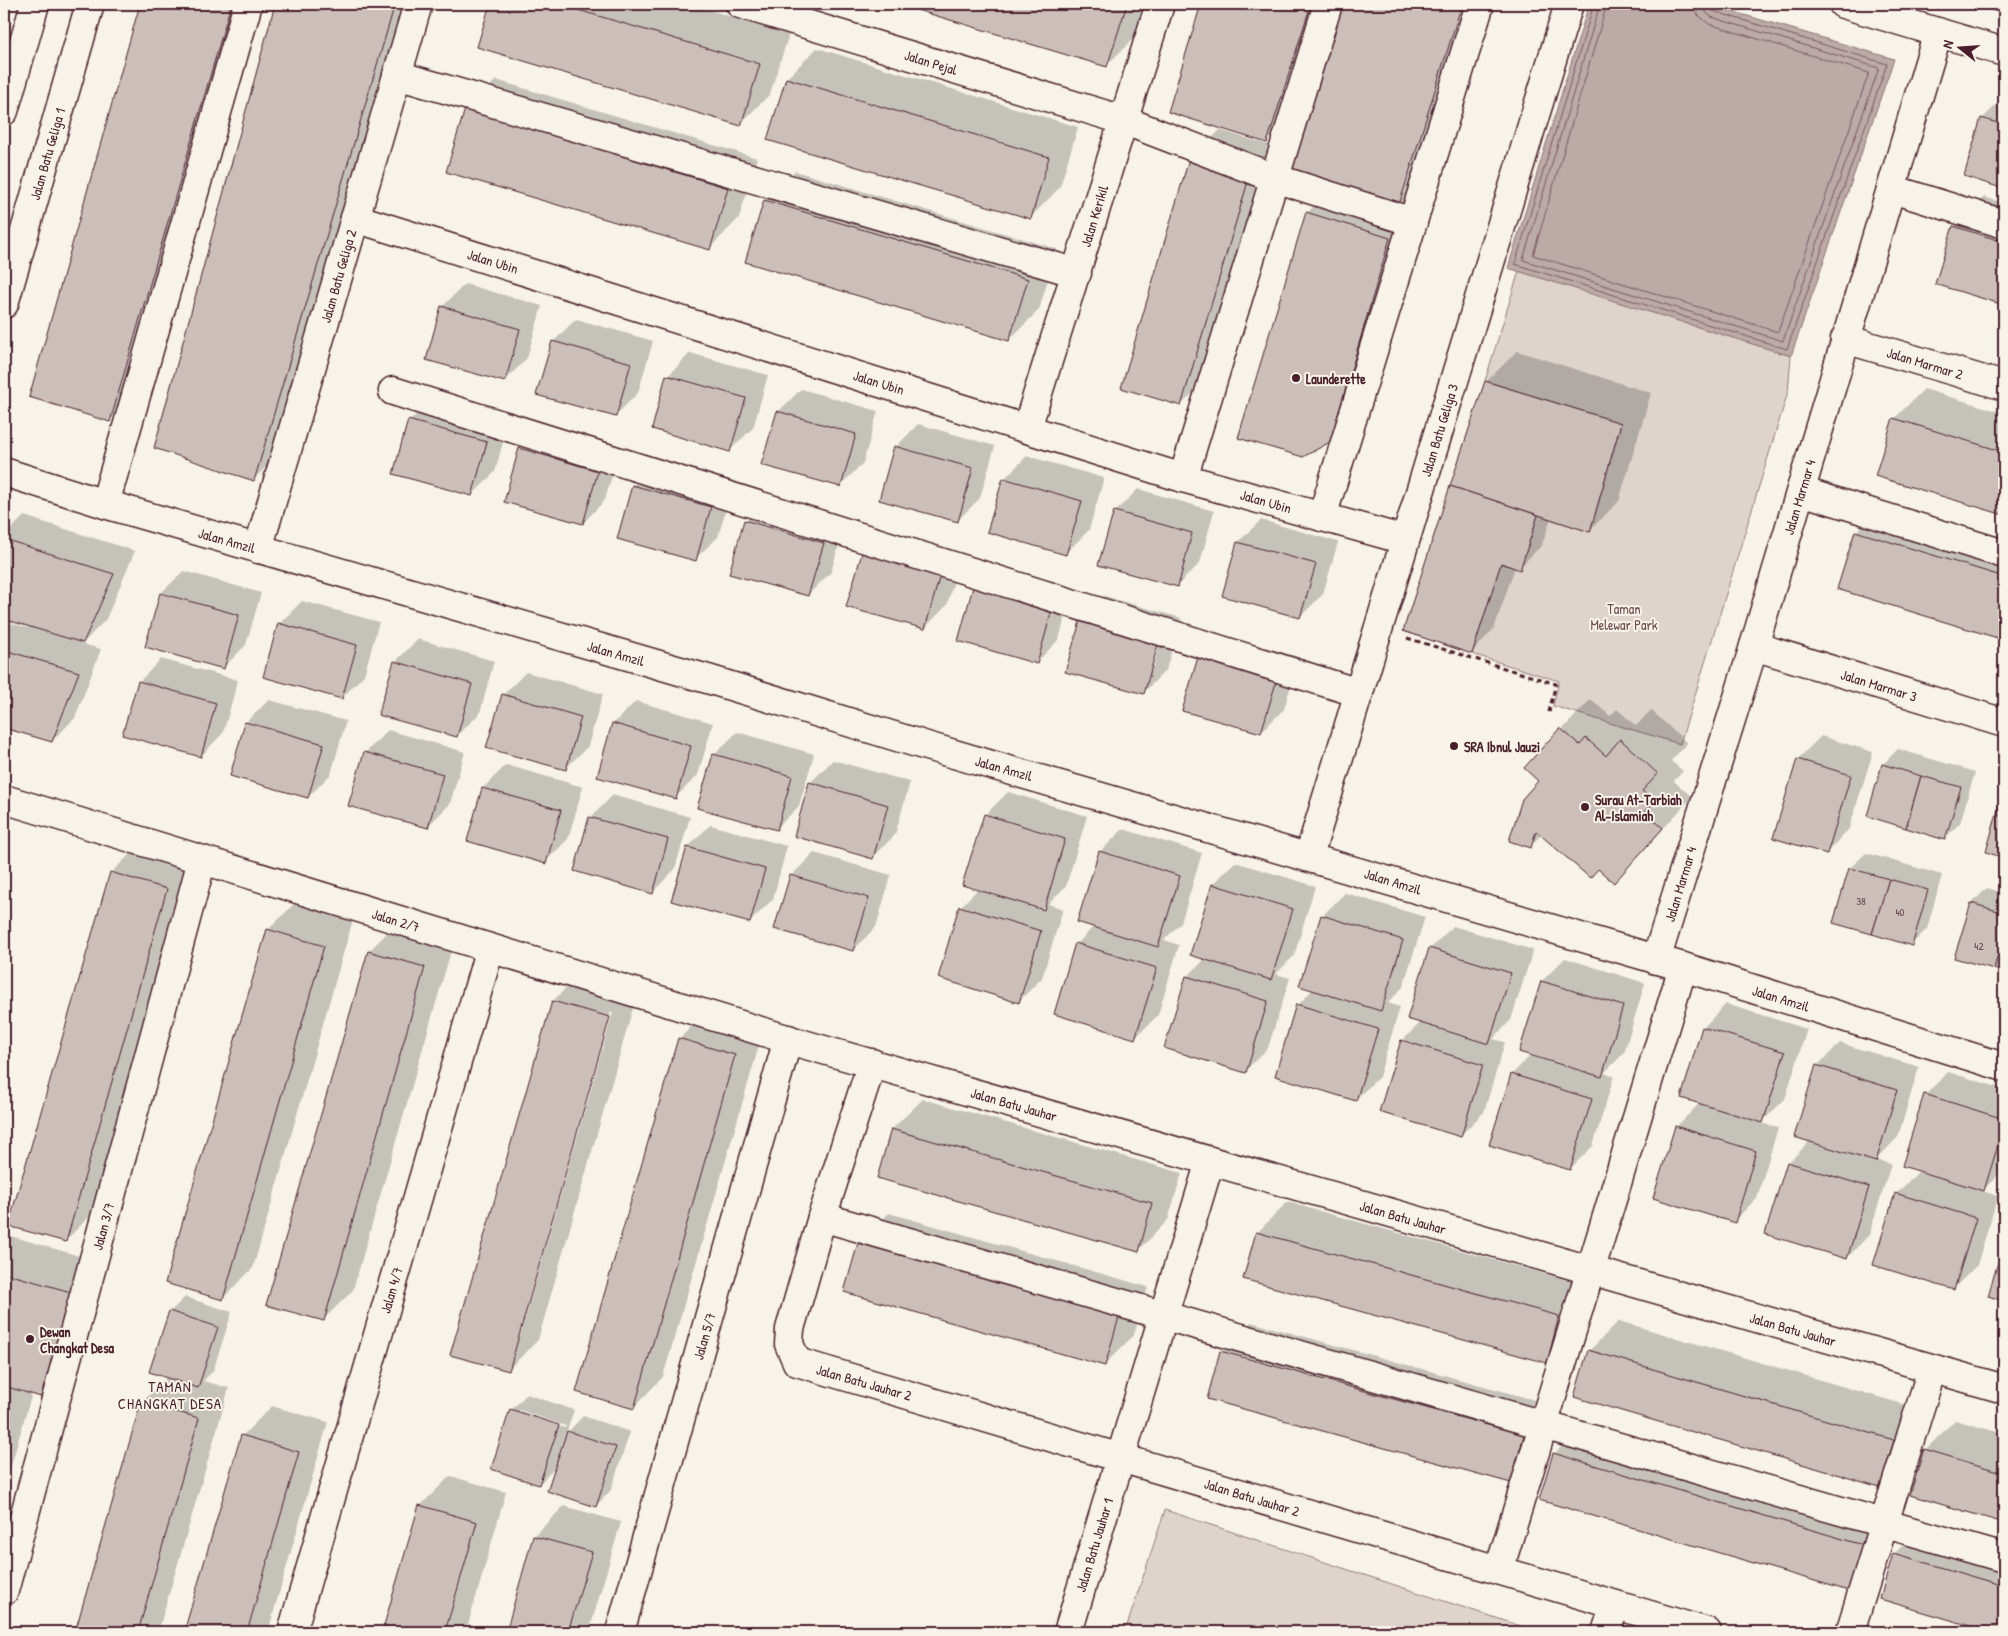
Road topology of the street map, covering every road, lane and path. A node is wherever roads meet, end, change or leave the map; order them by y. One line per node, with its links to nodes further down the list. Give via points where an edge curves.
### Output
1 (35, 4): 14 (street)
2 (90, 4): 22 (street, Jalan Batu Geliga 1)
3 (248, 4): 30 (street)
4 (418, 4): 13 (street, Jalan Batu Geliga 2)
5 (740, 4): 15 (street, Jalan Pejal)
6 (1160, 4): 15 (street, Jalan Kerikil)
7 (1328, 4): 16 (street)
8 (1480, 4): 19 (street)
9 (1569, 4): 32 (street, Jalan Batu Geliga 3)
10 (1842, 4): 11 (street)
11 (1938, 32): 12 (street); 17 (street, Jalan Marmar 4)
12 (2004, 52)
13 (397, 75): 18 (street, Jalan Batu Geliga 2); 21 (street)
14 (4, 111)
15 (1123, 120): 16 (street, Jalan Pejal); 21 (street, Jalan Kerikil)
16 (1274, 178): 19 (street, Jalan Pejal); 28 (street)
17 (1892, 189): 20 (street); 23 (street, Jalan Marmar 4)
18 (355, 218): 26 (street, Jalan Ubin); 33 (street, Jalan Batu Geliga 2)
19 (1413, 222): 31 (street)
20 (2004, 224)
21 (1077, 273): 26 (street, Jalan Kerikil)
22 (4, 304)
23 (1845, 339): 24 (street, Jalan Marmar 2); 29 (street, Jalan Marmar 4)
24 (2004, 386)
25 (393, 391): 37 (street)
26 (1027, 428): 28 (street, Jalan Ubin)
27 (4, 472): 30 (street, Jalan Amzil)
28 (1183, 478): 31 (street, Jalan Ubin)
29 (1801, 491): 34 (street); 36 (street, Jalan Marmar 4)
30 (105, 504): 33 (street, Jalan Amzil)
31 (1322, 517): 32 (street, Jalan Ubin)
32 (1405, 540): 35 (street, Jalan Batu Geliga 3)
33 (258, 549): 41 (street, Jalan Amzil)
34 (2004, 554)
35 (1378, 630): 37 (street, Jalan Batu Geliga 3); 38 (path, via 1556,684)
36 (1754, 646): 39 (street, Jalan Marmar 3); 44 (street, Jalan Marmar 4)
37 (1359, 693): 41 (street, Jalan Batu Geliga 3)
38 (1548, 716)
39 (2004, 723)
40 (4, 799): 42 (street, Jalan 2/7)
41 (1309, 856): 44 (street, Jalan Amzil)
42 (202, 860): 43 (street, Jalan 2/7); 60 (street, Jalan 3/7)
43 (490, 948): 46 (street, Jalan 2/7); 62 (street, Jalan 4/7)
44 (1656, 960): 45 (street, Jalan Amzil)
45 (1683, 968): 48 (street, Jalan Amzil); 51 (street)
46 (795, 1042): 47 (street, Jalan Batu Jauhar); 63 (street, Jalan 5/7)
47 (872, 1063): 49 (street, Jalan Batu Jauhar); 50 (street)
48 (2004, 1067)
49 (1210, 1161): 51 (street, Jalan Batu Jauhar); 52 (street, Jalan Batu Jauhar 1)
50 (822, 1217): 52 (street); 56 (street, Jalan Batu Jauhar 2, via 790,1329 789,1344 797,1362)
51 (1590, 1270): 53 (street, Jalan Batu Jauhar); 55 (street)
52 (1164, 1315): 55 (street); 56 (street, Jalan Batu Jauhar 1)
53 (1932, 1369): 54 (street, Jalan Batu Jauhar); 57 (street)
54 (2004, 1390)
55 (1543, 1426): 57 (street); 59 (street)
56 (1120, 1458): 59 (street, Jalan Batu Jauhar 2); 64 (street, Jalan Batu Jauhar 1)
57 (1882, 1523): 58 (street); 67 (street)
58 (2004, 1558)
59 (1499, 1570): 61 (street, Jalan Batu Jauhar 2)
60 (4, 1591)
61 (1615, 1605): 65 (street); 66 (street, Jalan Batu Jauhar 2)
62 (292, 1632)
63 (620, 1632)
64 (1068, 1632)
65 (1606, 1632)
66 (1707, 1632)
67 (1850, 1632)

